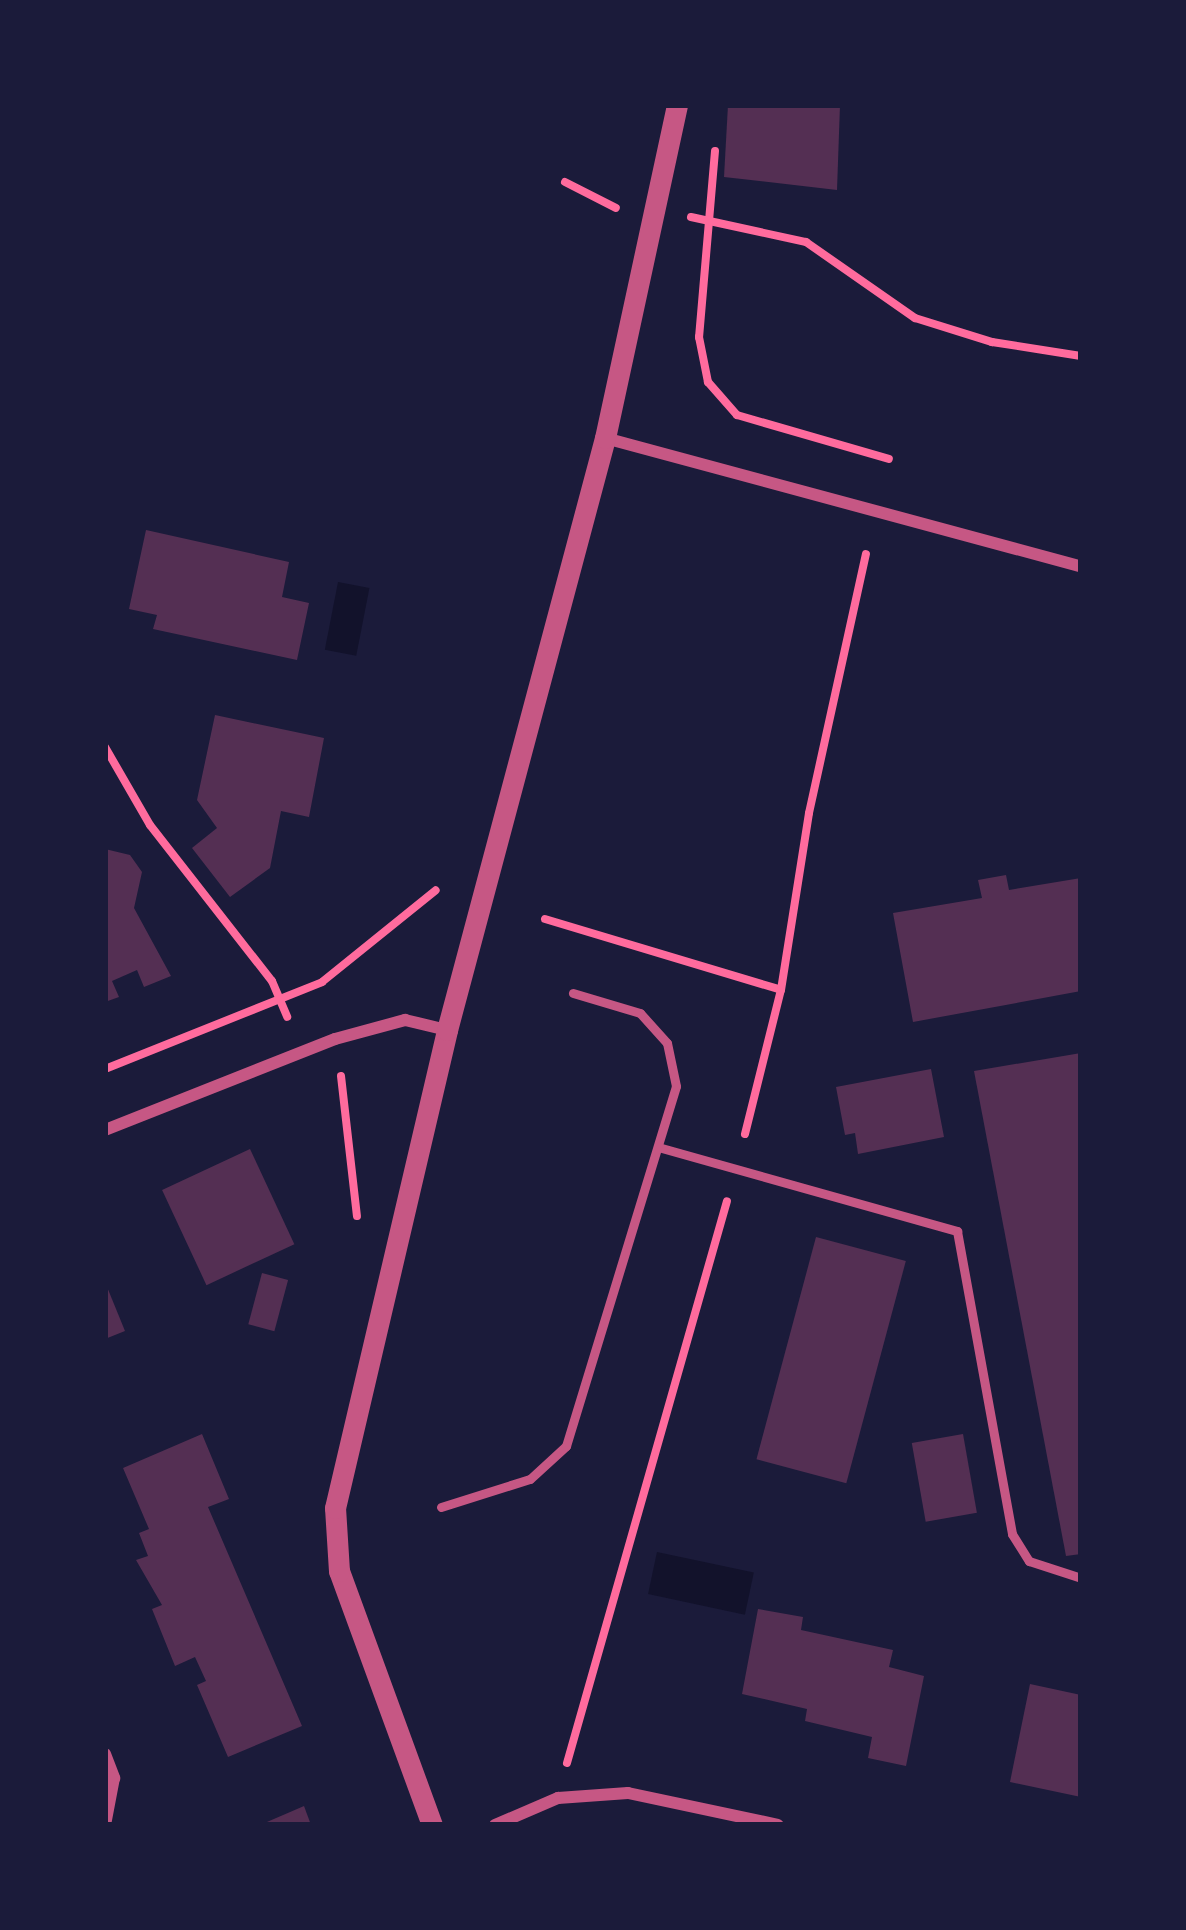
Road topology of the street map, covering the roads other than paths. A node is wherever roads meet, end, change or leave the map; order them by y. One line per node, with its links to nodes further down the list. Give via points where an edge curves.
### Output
1 (677, 105): 2 (street)
2 (605, 438): 3 (street); 5 (street)
3 (1081, 566)
4 (573, 993): 7 (lane, via 640,1013 667,1043 676,1086)
5 (447, 1030): 6 (street, via 405,1020); 12 (street, via 335,1508 339,1571)
6 (105, 1130)
7 (658, 1147): 8 (lane, via 566,1446 530,1479); 9 (lane, via 957,1231 1012,1534 1029,1561)
8 (441, 1508)
9 (1081, 1578)
10 (105, 1754): 11 (street, via 114,1778)
11 (105, 1825)
12 (432, 1825)
13 (495, 1825): 14 (street, via 558,1798 628,1793)
14 (778, 1825)

